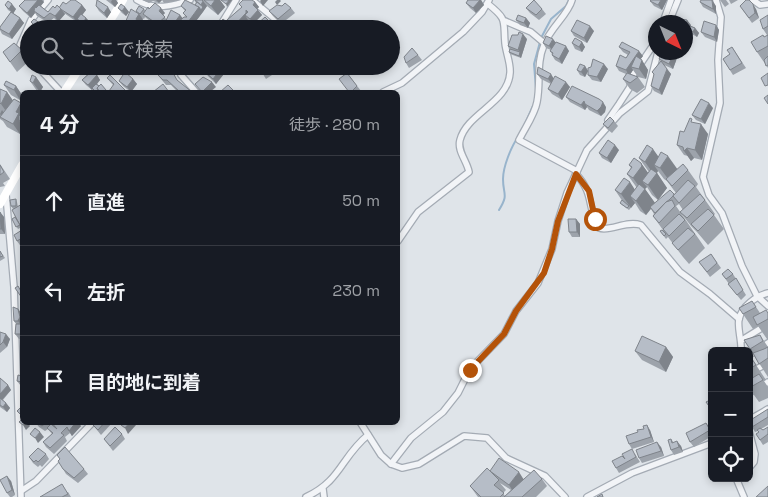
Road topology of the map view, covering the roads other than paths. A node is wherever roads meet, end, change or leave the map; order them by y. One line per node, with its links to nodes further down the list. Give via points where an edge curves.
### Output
1 (48, 0): 16 (street)
2 (123, 0): 17 (main road)
3 (137, 0): 4 (street, via 146,6 171,7)
4 (190, 0)
5 (236, 0): 18 (street)
6 (252, 0): 19 (street)
7 (572, 0): 21 (street, via 570,8)
8 (671, 0): 14 (street)
9 (678, 0): 15 (street)
10 (716, 0): 38 (street, via 721,17 720,103 703,178)
11 (753, 0): 13 (street, via 760,5)
12 (488, 2): 20 (street); 30 (street, via 463,32 402,83)
13 (768, 4)
14 (666, 15)
15 (672, 15)
16 (31, 20)
17 (110, 20)
18 (224, 20)
19 (276, 20)
20 (505, 21): 21 (street, via 531,32); 36 (street, via 505,43 511,72 501,94 463,132 459,147 469,172 418,212)
21 (541, 42): 33 (street, via 537,103 519,140)
22 (648, 53): 31 (street)
23 (656, 60): 31 (street, via 648,91)
24 (46, 75): 27 (street)
25 (74, 75): 28 (main road)
26 (181, 75): 29 (street)
27 (60, 90)
28 (63, 90)
29 (194, 90)
30 (387, 90)
31 (602, 130): 33 (street)
32 (20, 169): 34 (main road)
33 (576, 172): 40 (street, via 589,191 600,228 634,222 641,225 680,272); 58 (street, via 538,283 516,311 504,334 470,370 443,412 411,438)
34 (6, 195): 35 (main road); 61 (street, via 14,287)
35 (0, 204)
36 (400, 238)
37 (768, 292): 38 (street)
38 (758, 296): 39 (street); 40 (street)
39 (768, 306)
40 (739, 319): 42 (street)
41 (768, 324): 42 (street)
42 (742, 340): 44 (street)
43 (768, 343): 45 (street)
44 (741, 347)
45 (753, 352)
46 (768, 363): 47 (street)
47 (753, 371)
48 (768, 382): 49 (street)
49 (751, 392)
50 (768, 409): 51 (street)
51 (753, 418)
52 (90, 425): 61 (street)
53 (362, 425): 54 (street)
54 (368, 435): 58 (street); 60 (street, via 356,444)
55 (708, 444): 65 (street, via 632,473)
56 (753, 446): 57 (street)
57 (753, 463)
58 (391, 464): 64 (street, via 402,468 419,464 456,440 474,435 487,438 506,458 545,476)
59 (738, 482): 66 (street)
60 (323, 489): 62 (street); 63 (street)
61 (21, 494)
62 (306, 497)
63 (324, 497)
64 (565, 497)
65 (587, 497)
66 (744, 497)

